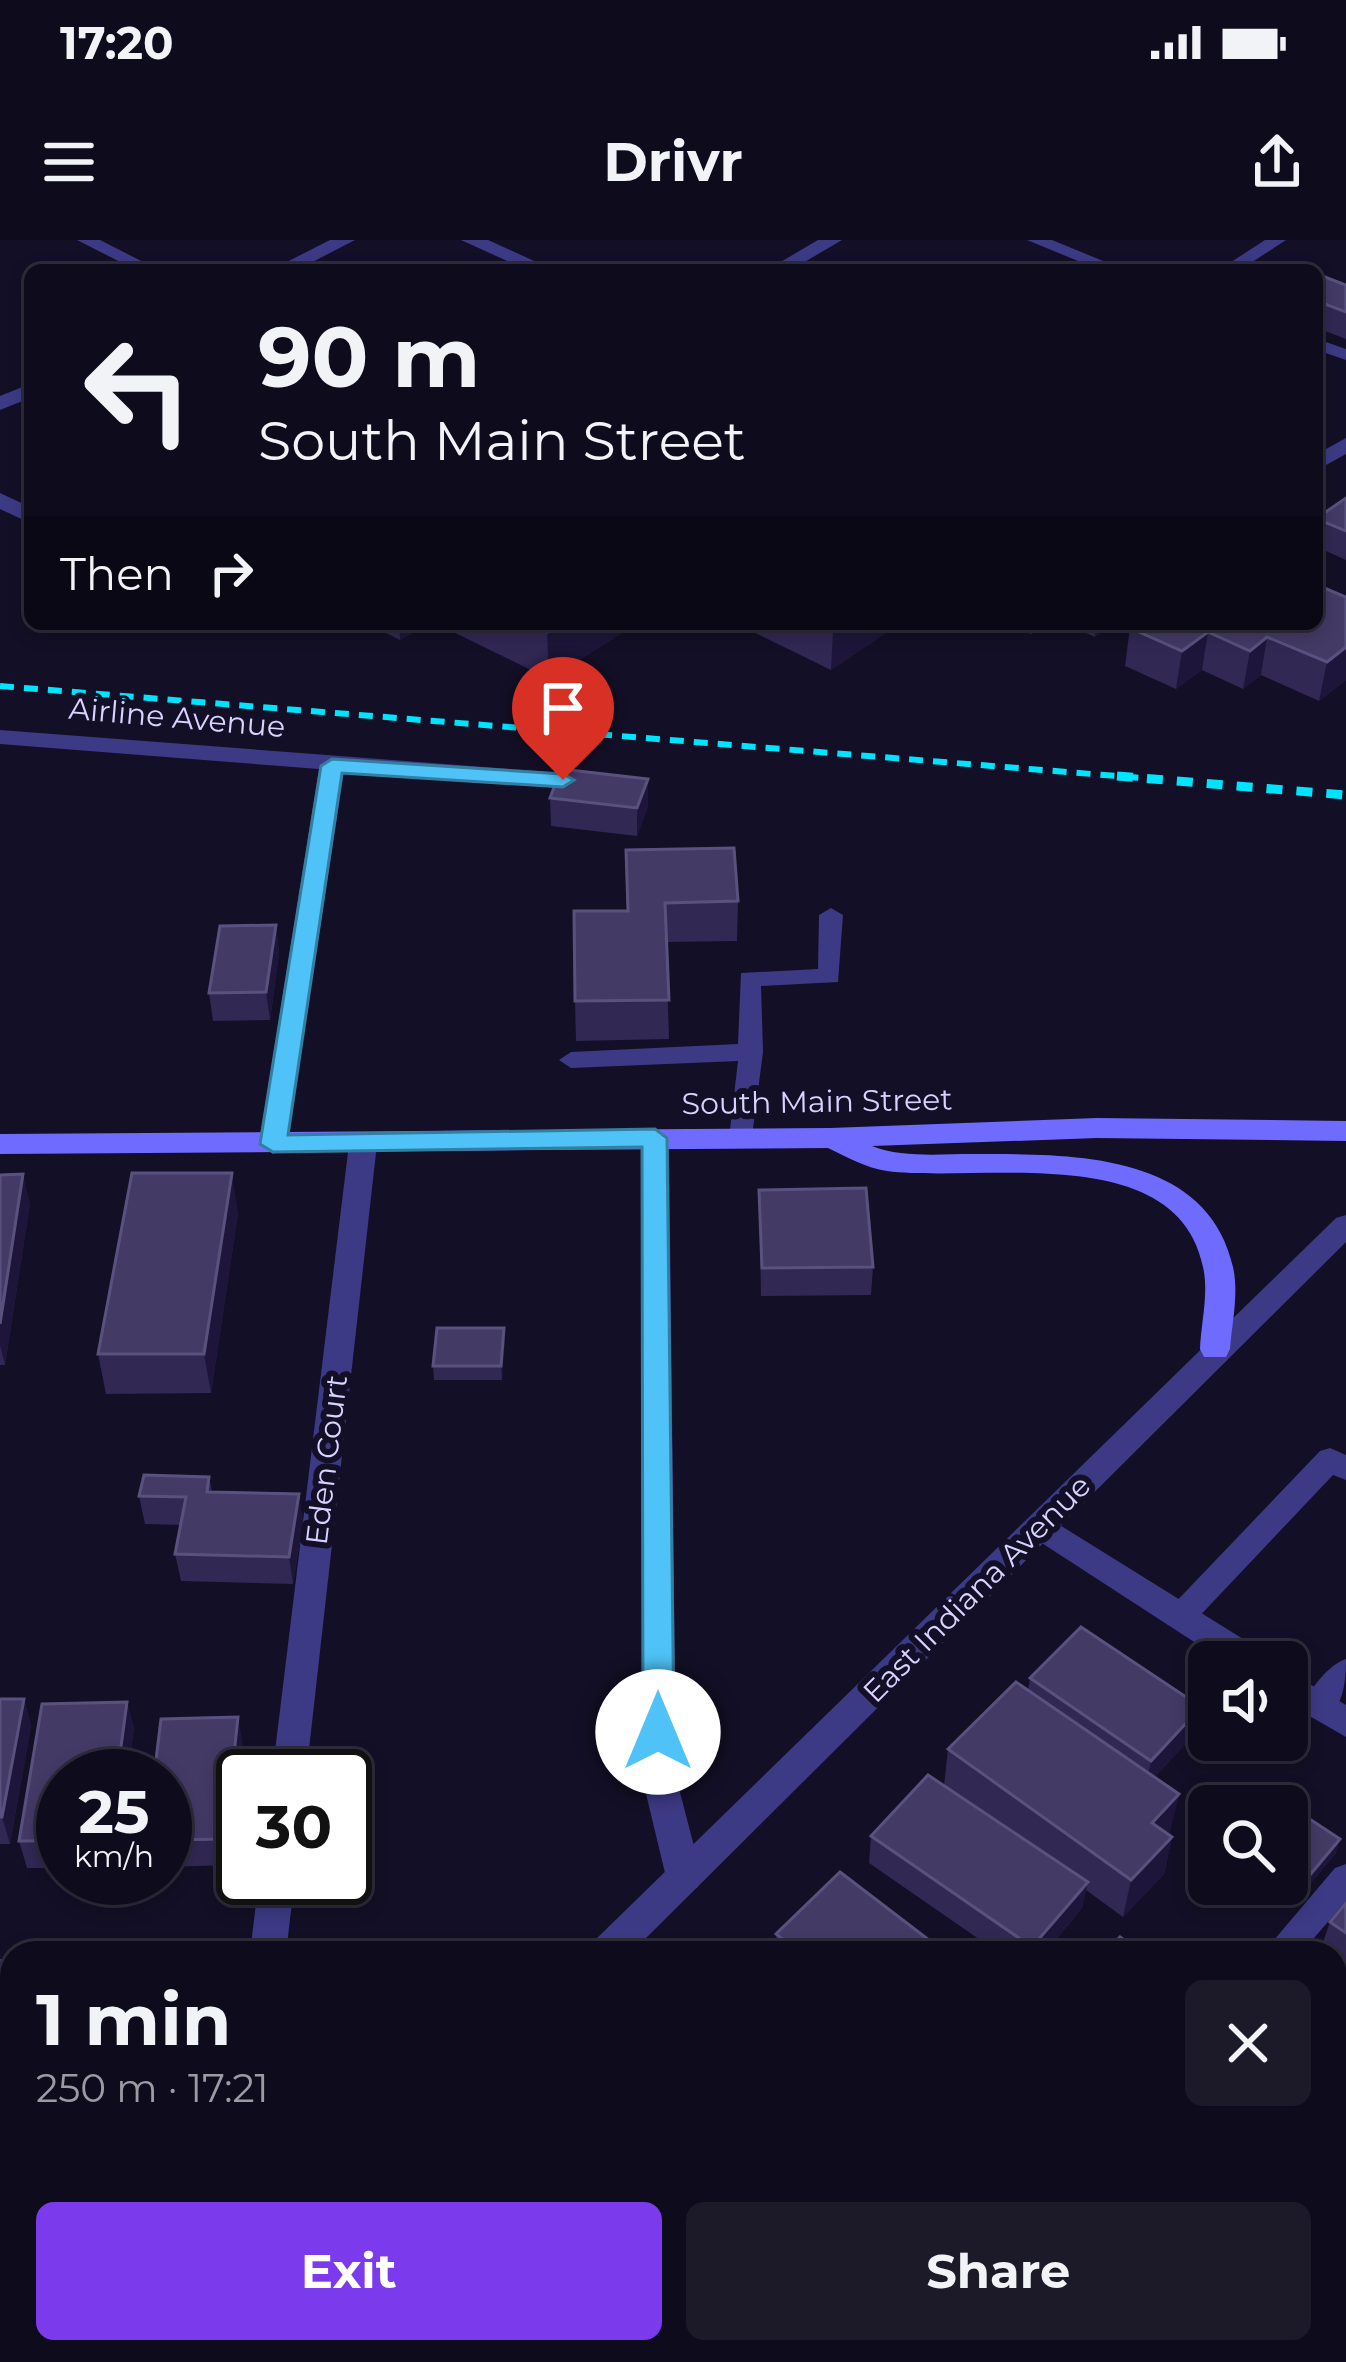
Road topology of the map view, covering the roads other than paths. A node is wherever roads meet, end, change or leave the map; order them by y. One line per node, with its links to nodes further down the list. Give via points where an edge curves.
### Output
1 (86, 240): 7 (lane)
2 (345, 240): 8 (street)
3 (471, 240): 9 (street)
4 (832, 240): 10 (street)
5 (1036, 240): 11 (lane)
6 (1277, 240): 12 (lane)
7 (137, 264)
8 (294, 264)
9 (529, 264)
10 (788, 264)
11 (1100, 264)
12 (1238, 264)
13 (0, 737): 14 (street, Airline Avenue)
14 (332, 766): 15 (street, Airline Avenue); 24 (street)
15 (563, 780)
16 (831, 915): 17 (lane, via 830,976 749,978)
17 (751, 1052): 18 (lane); 21 (lane)
18 (571, 1060)
19 (1346, 1131): 22 (main road, South Main Street, via 1097,1128)
20 (655, 1138): 21 (main road, South Main Street); 25 (main road, South Main Street); 35 (street, via 659,1778)
21 (742, 1138): 22 (main road, South Main Street)
22 (830, 1138): 27 (main road, via 882,1161 1101,1169 1163,1186 1202,1222 1218,1266)
23 (0, 1144): 24 (main road, South Main Street)
24 (273, 1144): 25 (main road, South Main Street)
25 (363, 1144): 34 (street, Eden Court)
26 (1346, 1225): 27 (street, East Indiana Avenue)
27 (1215, 1348): 29 (street, East Indiana Avenue)
28 (1346, 1469): 30 (lane, via 1330,1459)
29 (1042, 1527): 30 (street); 35 (street, East Indiana Avenue)
30 (1181, 1616): 31 (street)
31 (1220, 1641)
32 (1346, 1671): 33 (lane)
33 (1332, 1714)
34 (292, 1749)
35 (684, 1876): 39 (street, East Indiana Avenue)
36 (1346, 1878): 40 (lane)
37 (274, 1905): 38 (street)
38 (269, 1941)
39 (618, 1941)
40 (1291, 1941)

